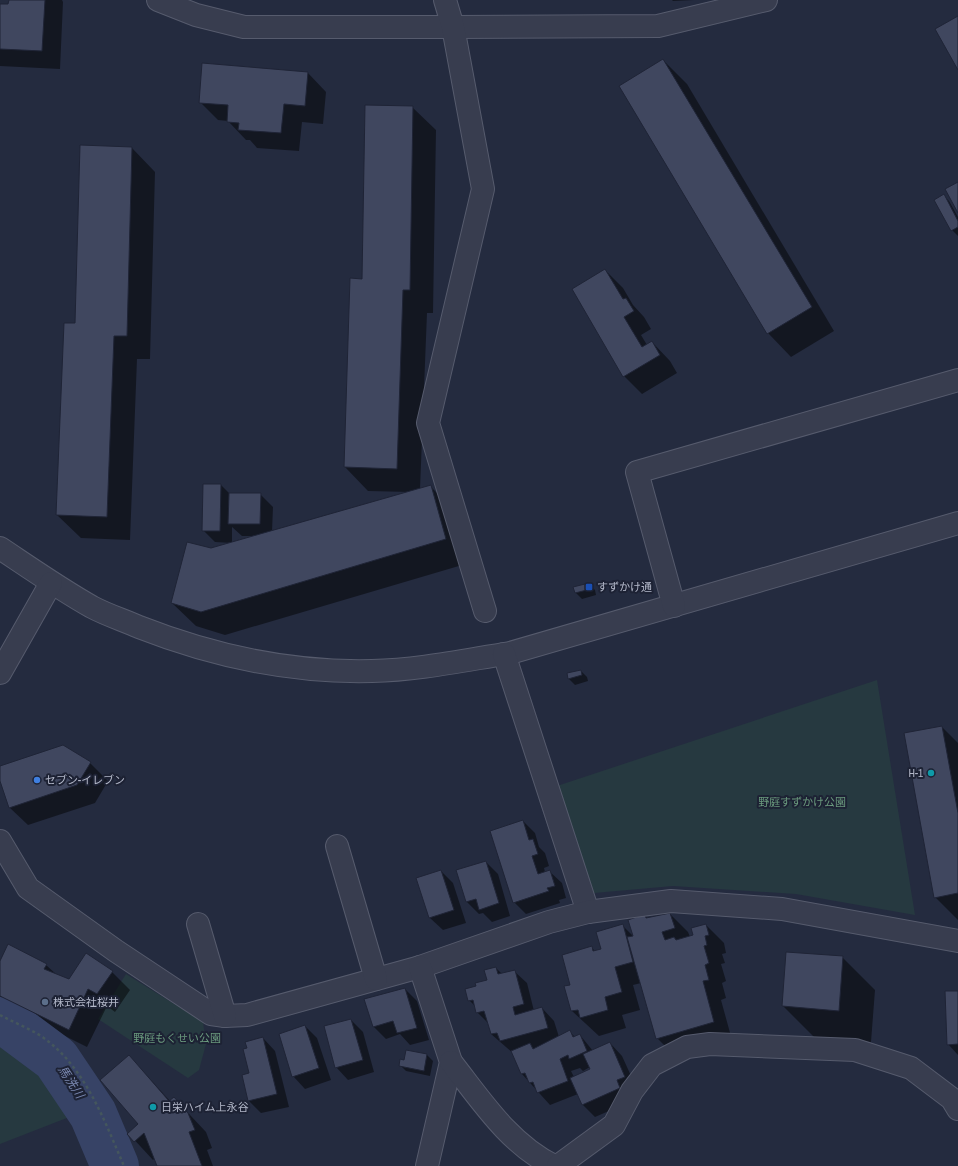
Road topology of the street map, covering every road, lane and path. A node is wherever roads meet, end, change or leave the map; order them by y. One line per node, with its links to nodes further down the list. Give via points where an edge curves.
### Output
1 (158, 0): 4 (street, via 196,15 244,27)
2 (445, 0): 4 (street)
3 (766, 0): 4 (street, via 658,26)
4 (453, 27): 10 (street, via 483,189 428,423)
5 (958, 380): 9 (street, via 637,472)
6 (958, 523): 9 (street)
7 (0, 548): 8 (street)
8 (51, 583): 11 (street, via 93,607 179,642 232,656 300,668 374,671); 12 (street)
9 (674, 606): 11 (street)
10 (485, 611)
11 (504, 654): 15 (street)
12 (0, 673)
13 (0, 842): 21 (street, via 28,888 211,1014)
14 (337, 846): 19 (street)
15 (588, 912): 17 (street, via 671,901 782,909); 18 (street, via 549,922)
16 (198, 924): 21 (street)
17 (958, 941)
18 (420, 967): 19 (street); 22 (street)
19 (376, 979): 21 (street, via 247,1015)
20 (0, 1015): 24 (path, via 40,1036 55,1047 71,1065 95,1100)
21 (225, 1016)
22 (450, 1062): 25 (street); 26 (street, via 512,1138 537,1158)
23 (958, 1109): 27 (street, via 952,1099 911,1068 855,1050 710,1044 687,1047 652,1065 632,1091 614,1125)
24 (124, 1166)
25 (427, 1166)
26 (554, 1166)
27 (558, 1166)

